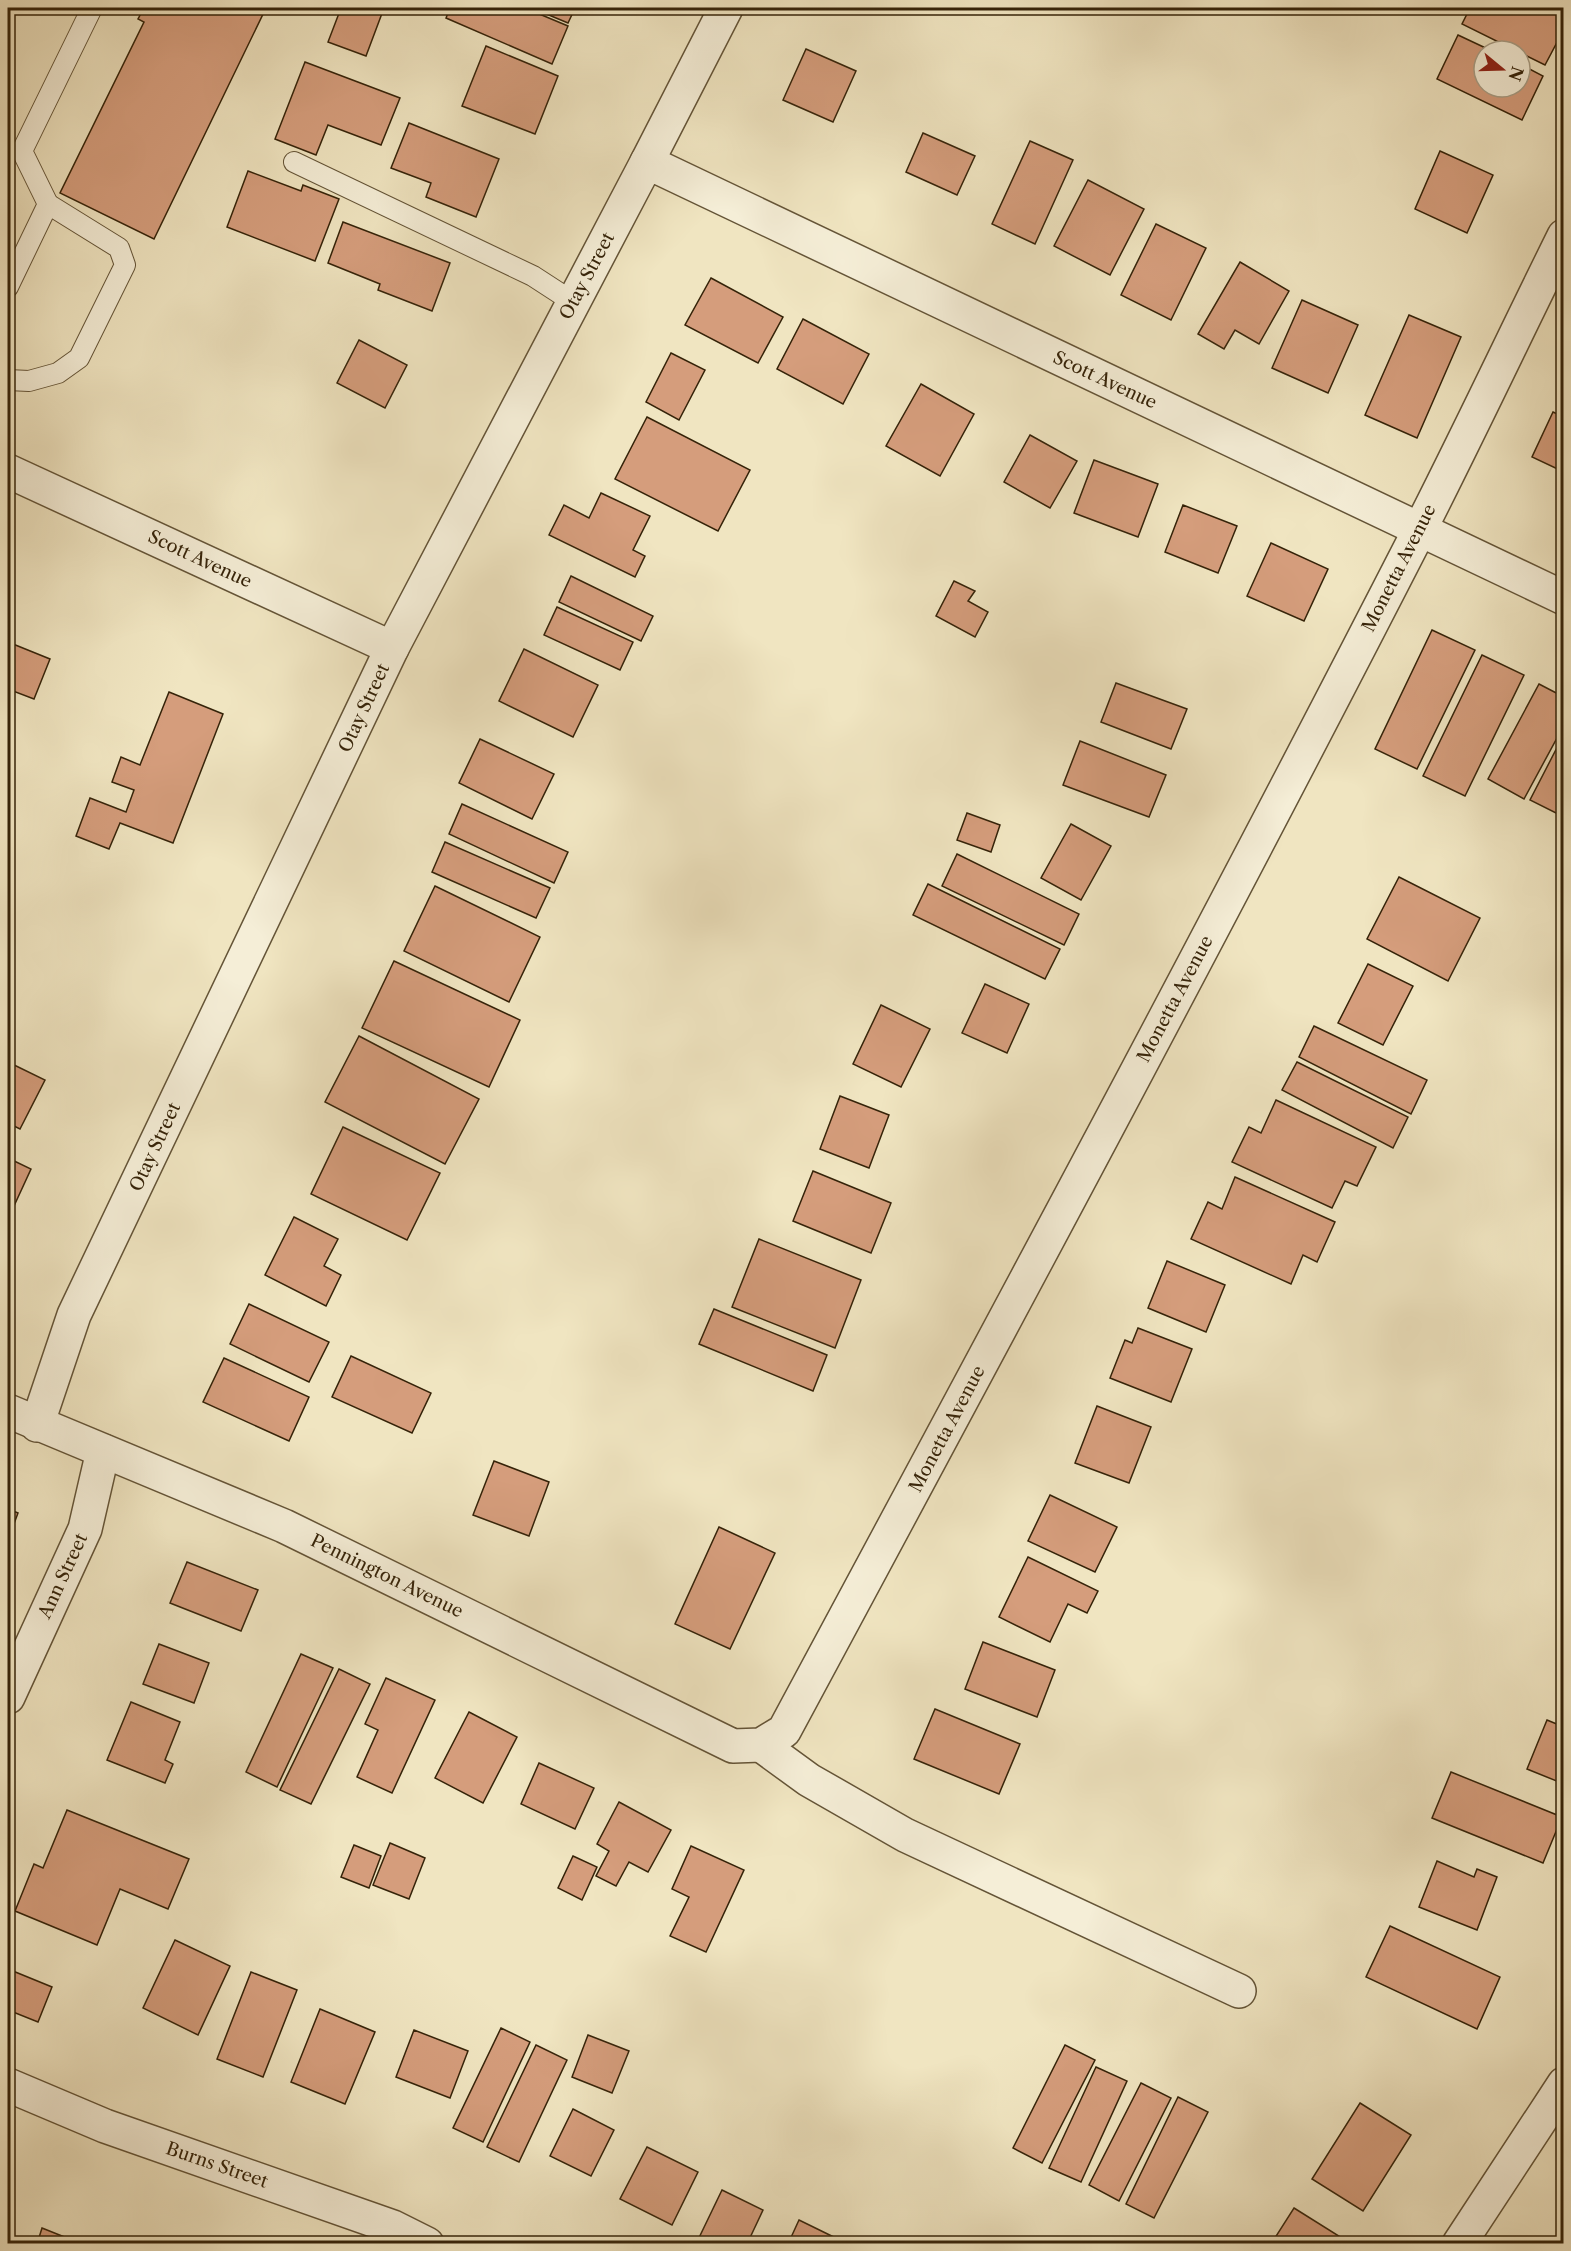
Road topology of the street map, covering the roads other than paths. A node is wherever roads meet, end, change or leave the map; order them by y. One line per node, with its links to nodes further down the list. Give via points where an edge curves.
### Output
1 (92, 8): 3 (lane)
2 (726, 8): 5 (street, Otay Street)
3 (15, 149): 6 (lane)
4 (294, 162): 9 (lane, via 533,276)
5 (647, 162): 9 (street, Otay Street); 12 (street, Scott Avenue)
6 (48, 204): 8 (lane); 10 (lane, via 118,248 124,266 79,358 58,373 30,381)
7 (1563, 236): 12 (street, Monetta Avenue)
8 (8, 287)
9 (573, 302): 14 (street, Otay Street)
10 (8, 380)
11 (8, 471): 14 (street, Scott Avenue)
12 (1419, 530): 13 (street, Scott Avenue); 19 (street, Monetta Avenue, via 1087,1167 784,1731)
13 (1563, 598)
14 (392, 648): 16 (street, Otay Street, via 74,1315)
15 (8, 1411): 16 (street, Pennington Avenue)
16 (37, 1425): 17 (street, Pennington Avenue)
17 (103, 1451): 18 (street, Ann Street, via 85,1528); 19 (street, Pennington Avenue, via 284,1526 733,1746)
18 (8, 1697)
19 (761, 1745): 20 (street, via 809,1780 905,1835)
20 (1239, 1991)
21 (1563, 2084): 24 (street)
22 (8, 2085): 23 (street, Burns Street, via 105,2126 393,2227)
23 (427, 2244)
24 (1459, 2244)

